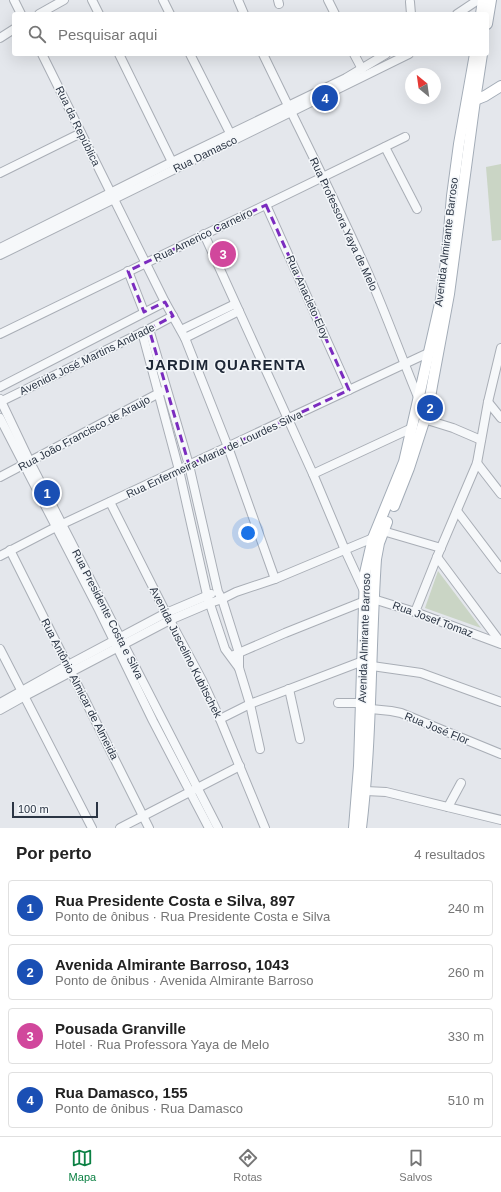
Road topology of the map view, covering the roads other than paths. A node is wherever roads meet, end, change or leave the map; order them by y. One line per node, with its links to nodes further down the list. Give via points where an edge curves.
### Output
1 (14, 0): 11 (street)
2 (64, 0): 12 (street)
3 (92, 0): 13 (street)
4 (163, 0): 14 (street)
5 (238, 0): 15 (street)
6 (328, 0): 16 (street)
7 (478, 0): 18 (street)
8 (483, 0): 19 (main road)
9 (491, 0): 20 (main road)
10 (410, 2): 17 (street)
11 (20, 12)
12 (43, 12)
13 (98, 12)
14 (169, 12)
15 (243, 12)
16 (334, 12)
17 (411, 12)
18 (460, 12)
19 (481, 12)
20 (489, 12)
21 (12, 30): 22 (street)
22 (0, 38)
23 (43, 56): 37 (street, Rua da República)
24 (120, 56): 41 (street)
25 (191, 56): 38 (street)
26 (264, 56): 36 (street, Rua Professora Yaya de Melo)
27 (355, 56): 32 (street)
28 (383, 56): 32 (street, Rua Damasco)
29 (405, 56): 36 (street, Rua Damasco)
30 (475, 56): 34 (main road, Avenida Almirante Barroso)
31 (482, 56): 35 (main road, Avenida Almirante Barroso)
32 (362, 69): 36 (street, Rua Damasco)
33 (501, 86): 35 (main road)
34 (468, 91): 35 (main road); 61 (main road, Avenida Almirante Barroso, via 458,144 441,299)
35 (475, 100): 73 (main road, Avenida Almirante Barroso, via 449,294)
36 (289, 109): 38 (street, Rua Damasco); 43 (street, Rua Professora Yaya de Melo)
37 (81, 133): 42 (street); 44 (street, Rua da República)
38 (232, 137): 41 (street, Rua Damasco)
39 (405, 137): 40 (street, Rua Americo Carneiro)
40 (385, 147): 43 (street, Rua Americo Carneiro); 46 (street)
41 (174, 165): 44 (street, Rua Damasco)
42 (0, 172)
43 (323, 177): 45 (street, Rua Americo Carneiro); 62 (street, Rua Professora Yaya de Melo, via 368,274)
44 (112, 196): 48 (street, Rua Damasco); 49 (street, Rua Damasco); 50 (street, Rua da República)
45 (266, 205): 47 (street, Rua Americo Carneiro); 65 (street, Rua Anacleto Eloy)
46 (417, 209)
47 (204, 234): 50 (street, Rua Americo Carneiro); 53 (street)
48 (0, 248)
49 (0, 254)
50 (146, 262): 51 (street, Rua Americo Carneiro); 52 (street, Rua da República)
51 (128, 272): 54 (street); 58 (street, Rua Americo Carneiro)
52 (165, 302): 54 (street); 55 (street, Rua da República)
53 (237, 307): 56 (street); 59 (street); 72 (street)
54 (144, 312): 63 (street)
55 (173, 316): 56 (street, Rua da República); 57 (street, Avenida José Martins Andrade)
56 (180, 330): 59 (street, Rua da República)
57 (146, 331): 64 (street); 66 (street); 68 (street, Avenida José Martins Andrade)
58 (0, 334)
59 (185, 338): 76 (street, Rua da República)
60 (501, 348): 69 (street)
61 (428, 353): 62 (street, Rua Enfermeira Maria de Lourdes Silva); 67 (main road, Avenida Almirante Barroso)
62 (405, 364): 65 (street, Rua Enfermeira Maria de Lourdes Silva); 67 (street, Rua Professora Yaya de Melo)
63 (0, 387)
64 (167, 389): 66 (street, Rua João Francisco de Araujo); 79 (street)
65 (349, 390): 72 (street, Rua Enfermeira Maria de Lourdes Silva)
66 (160, 393): 77 (street, Rua João Francisco de Araujo); 80 (street)
67 (418, 397): 74 (main road, Avenida Almirante Barroso)
68 (0, 400): 77 (street, Rua Presidente Costa e Silva)
69 (488, 402): 71 (street); 75 (street)
70 (0, 418): 77 (street, Rua Presidente Costa e Silva)
71 (501, 418)
72 (288, 419): 76 (street, Rua Enfermeira Maria de Lourdes Silva); 81 (street)
73 (424, 419): 75 (street); 87 (main road, Avenida Almirante Barroso, via 409,468)
74 (412, 428): 81 (street); 88 (main road, Avenida Almirante Barroso, via 404,462)
75 (481, 440): 78 (street)
76 (228, 447): 79 (street, Rua Enfermeira Maria de Lourdes Silva); 95 (street, Rua da República)
77 (26, 463): 82 (street, Rua João Francisco de Araujo); 86 (street, Rua Presidente Costa e Silva)
78 (477, 463): 83 (street); 85 (street)
79 (189, 465): 80 (street, Rua Enfermeira Maria de Lourdes Silva); 97 (street)
80 (179, 470): 84 (street, Rua Enfermeira Maria de Lourdes Silva); 97 (street)
81 (313, 474): 91 (street)
82 (0, 477)
83 (501, 494)
84 (110, 502): 86 (street, Rua Enfermeira Maria de Lourdes Silva); 99 (street, Avenida Juscelino Kubitschek)
85 (457, 511): 89 (street); 94 (street)
86 (59, 526): 90 (street, Rua Enfermeira Maria de Lourdes Silva); 100 (street, Rua Presidente Costa e Silva, via 99,610)
87 (383, 531): 89 (street); 96 (main road, Avenida Almirante Barroso)
88 (373, 538): 91 (street); 96 (main road, Avenida Almirante Barroso, via 365,573)
89 (440, 548): 93 (street)
90 (10, 550): 92 (street, Rua Enfermeira Maria de Lourdes Silva); 106 (street, Rua Antônio Almicar de Almeida)
91 (345, 550): 95 (street); 96 (street)
92 (0, 556)
93 (437, 557): 98 (street); 101 (street)
94 (501, 569)
95 (276, 579): 97 (street)
96 (367, 597): 98 (street, Rua Josef Tomaz); 103 (street); 105 (main road, Avenida Almirante Barroso)
97 (214, 598): 99 (street); 103 (street); 104 (street, via 225,649)
98 (415, 612): 101 (street, Rua Josef Tomaz)
99 (168, 616): 100 (street); 116 (street, Avenida Juscelino Kubitschek)
100 (118, 642): 106 (street); 122 (street, Rua Presidente Costa e Silva)
101 (501, 643)
102 (0, 648): 109 (street)
103 (239, 653): 104 (street); 107 (street)
104 (230, 657): 107 (street)
105 (367, 664): 108 (street); 111 (street, via 421,673); 114 (main road, Avenida Almirante Barroso)
106 (70, 668): 109 (street); 125 (street, Rua Antônio Almicar de Almeida)
107 (239, 668): 113 (street)
108 (289, 689): 113 (street); 117 (street)
109 (24, 693): 112 (street); 115 (street); 127 (street)
110 (338, 702): 114 (street, Rua José Flor)
111 (501, 702)
112 (0, 704)
113 (250, 704): 116 (street); 118 (street)
114 (366, 706): 119 (street, Rua José Flor, via 401,713); 123 (main road, Avenida Almirante Barroso); 133 (main road, Avenida Almirante Barroso)
115 (0, 710)
116 (220, 719): 120 (street, Avenida Juscelino Kubitschek)
117 (300, 739)
118 (260, 749)
119 (501, 754)
120 (240, 766): 122 (street); 132 (street, Avenida Juscelino Kubitschek)
121 (461, 782): 124 (street)
122 (194, 790): 125 (street); 130 (street, Rua Presidente Costa e Silva); 131 (street, Rua Presidente Costa e Silva)
123 (366, 791): 124 (street, via 386,792); 134 (main road, Avenida Almirante Barroso)
124 (448, 807): 126 (street)
125 (143, 816): 128 (street); 129 (street, Rua Antônio Almicar de Almeida)
126 (501, 820)
127 (92, 828)
128 (120, 828)
129 (150, 828)
130 (209, 828)
131 (218, 828)
132 (265, 828)
133 (354, 828)
134 (361, 828)

